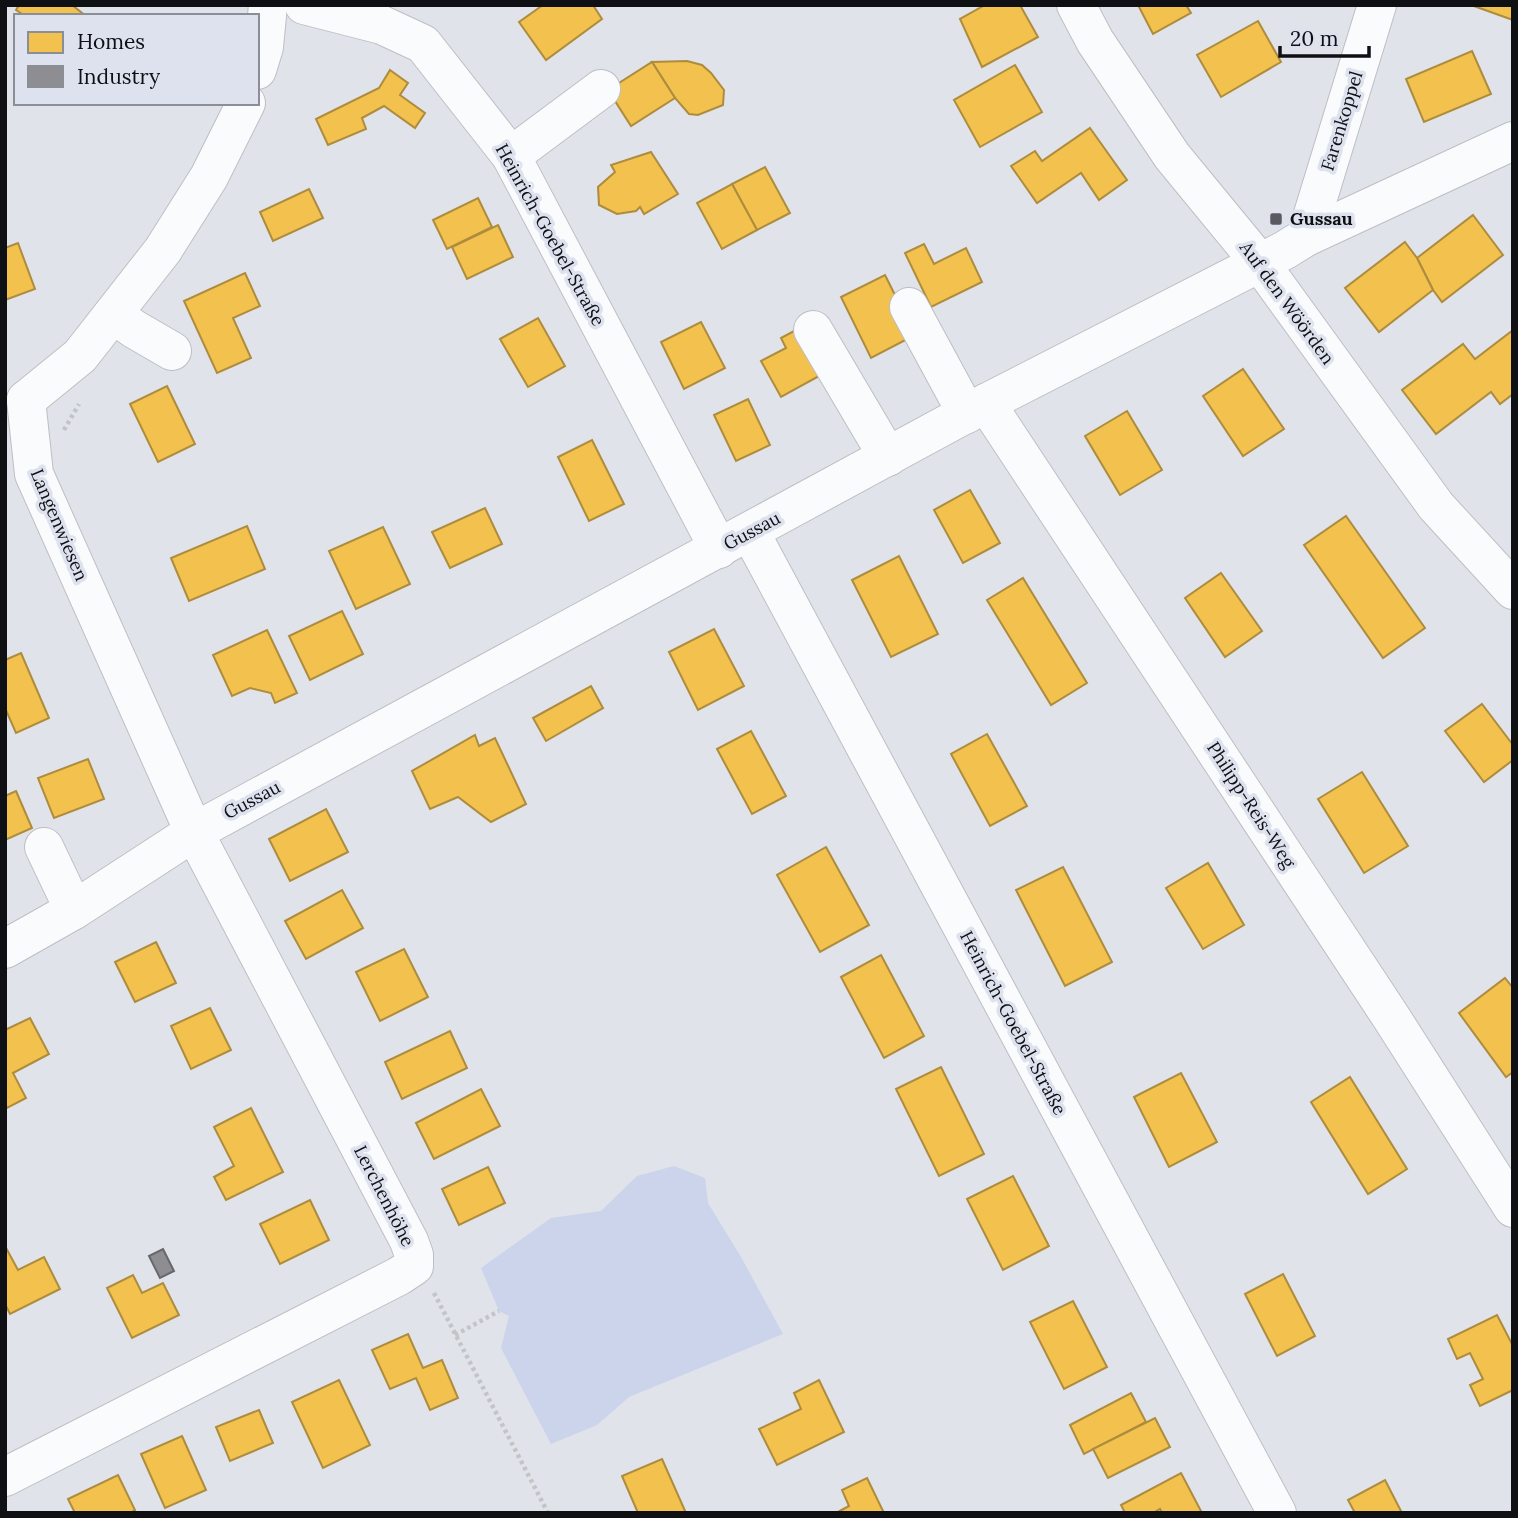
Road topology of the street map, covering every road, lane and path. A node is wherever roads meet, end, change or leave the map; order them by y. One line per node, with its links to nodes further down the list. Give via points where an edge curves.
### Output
1 (268, 5): 5 (street)
2 (304, 5): 9 (street, Heinrich-Goebel-Straße, via 382,25 423,44)
3 (1076, 5): 11 (street, Auf den Wöörden, via 1094,41 1172,156)
4 (1377, 5): 10 (street, Farenkoppel)
5 (259, 63)
6 (601, 89): 9 (street)
7 (245, 105): 13 (street, Langenwiesen, via 163,250)
8 (1513, 141): 10 (street, Gussau)
9 (511, 156): 19 (street, Heinrich-Goebel-Straße)
10 (1306, 237): 11 (street, Gussau)
11 (1260, 263): 17 (street, Gussau); 20 (street, Auf den Wöörden, via 1436,506)
12 (909, 307): 17 (street, Philipp-Reis-Weg)
13 (113, 314): 15 (street); 16 (street, Langenwiesen, via 80,356)
14 (813, 330): 18 (street)
15 (172, 351)
16 (16, 394): 21 (street, Langenwiesen, via 34,474)
17 (976, 409): 18 (street, Gussau); 25 (street, Philipp-Reis-Weg, via 1391,1017)
18 (887, 457): 19 (street, Gussau)
19 (734, 541): 21 (street, Gussau); 31 (street, Heinrich-Goebel-Straße)
20 (1513, 590)
21 (194, 832): 23 (street, Gussau); 26 (street, Lerchenhöhe, via 409,1241)
22 (44, 847): 23 (street)
23 (74, 910): 24 (street, Gussau)
24 (5, 949)
25 (1513, 1208)
26 (414, 1266): 28 (path, via 429,1283); 29 (street, Lerchenhöhe)
27 (499, 1311): 28 (path)
28 (455, 1335): 30 (path)
29 (5, 1477)
30 (548, 1513)
31 (1277, 1513)

